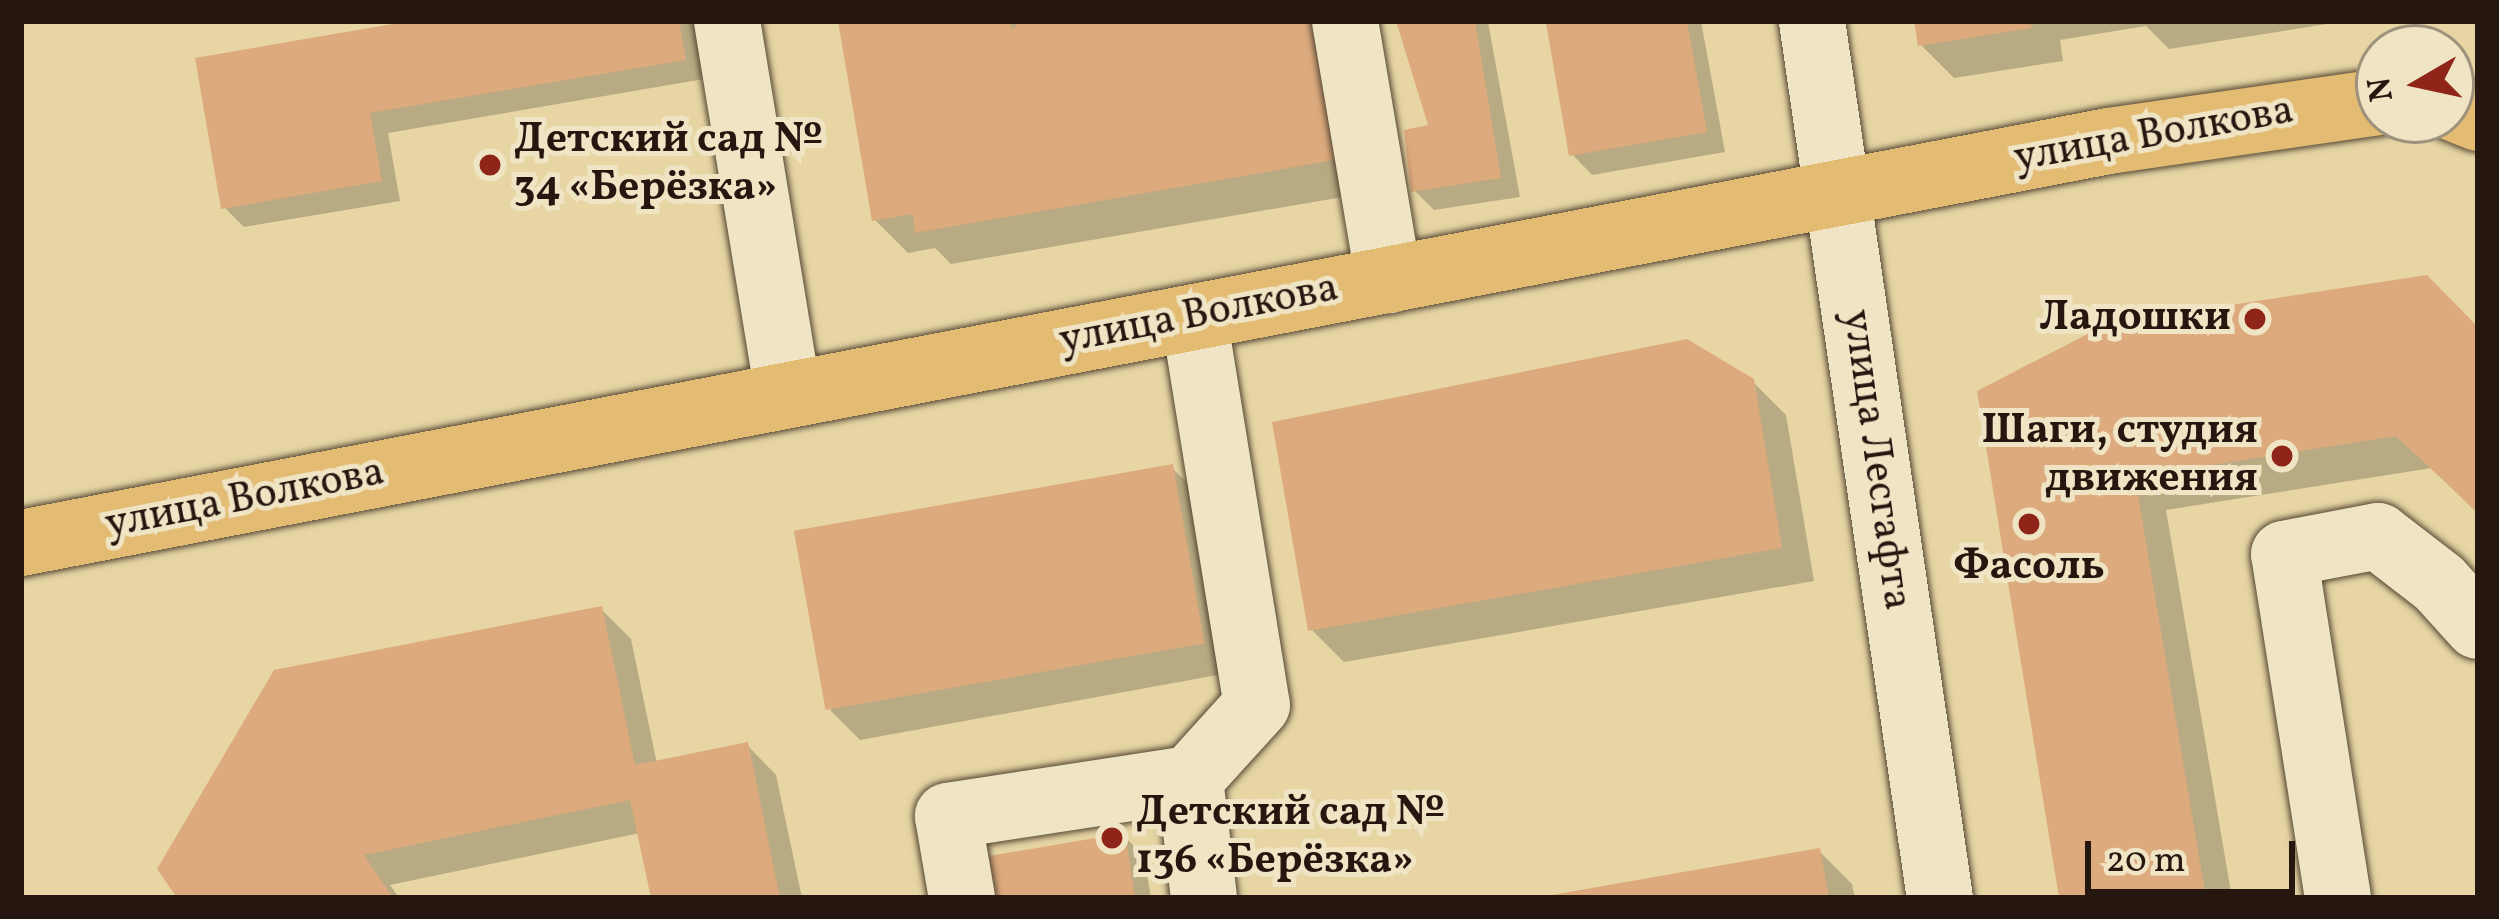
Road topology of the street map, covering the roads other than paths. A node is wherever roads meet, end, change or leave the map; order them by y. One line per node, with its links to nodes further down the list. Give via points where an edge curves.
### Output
1 (727, 21): 8 (street)
2 (1346, 21): 6 (street)
3 (1812, 21): 5 (street, улица Лесгафта)
4 (2355, 105): 5 (main road, улица Волкова, via 2109,141)
5 (1837, 194): 6 (main road, улица Волкова); 14 (street, улица Лесгафта)
6 (1389, 280): 7 (main road, улица Волкова)
7 (1194, 317): 8 (main road, улица Волкова); 11 (street, via 1257,705)
8 (788, 395): 9 (main road, улица Волкова)
9 (21, 543)
10 (2465, 584): 15 (street, via 2378,536 2284,554)
11 (1190, 779): 12 (street, via 948,816); 13 (street)
12 (962, 898)
13 (1204, 898)
14 (1940, 898)
15 (2338, 898)

